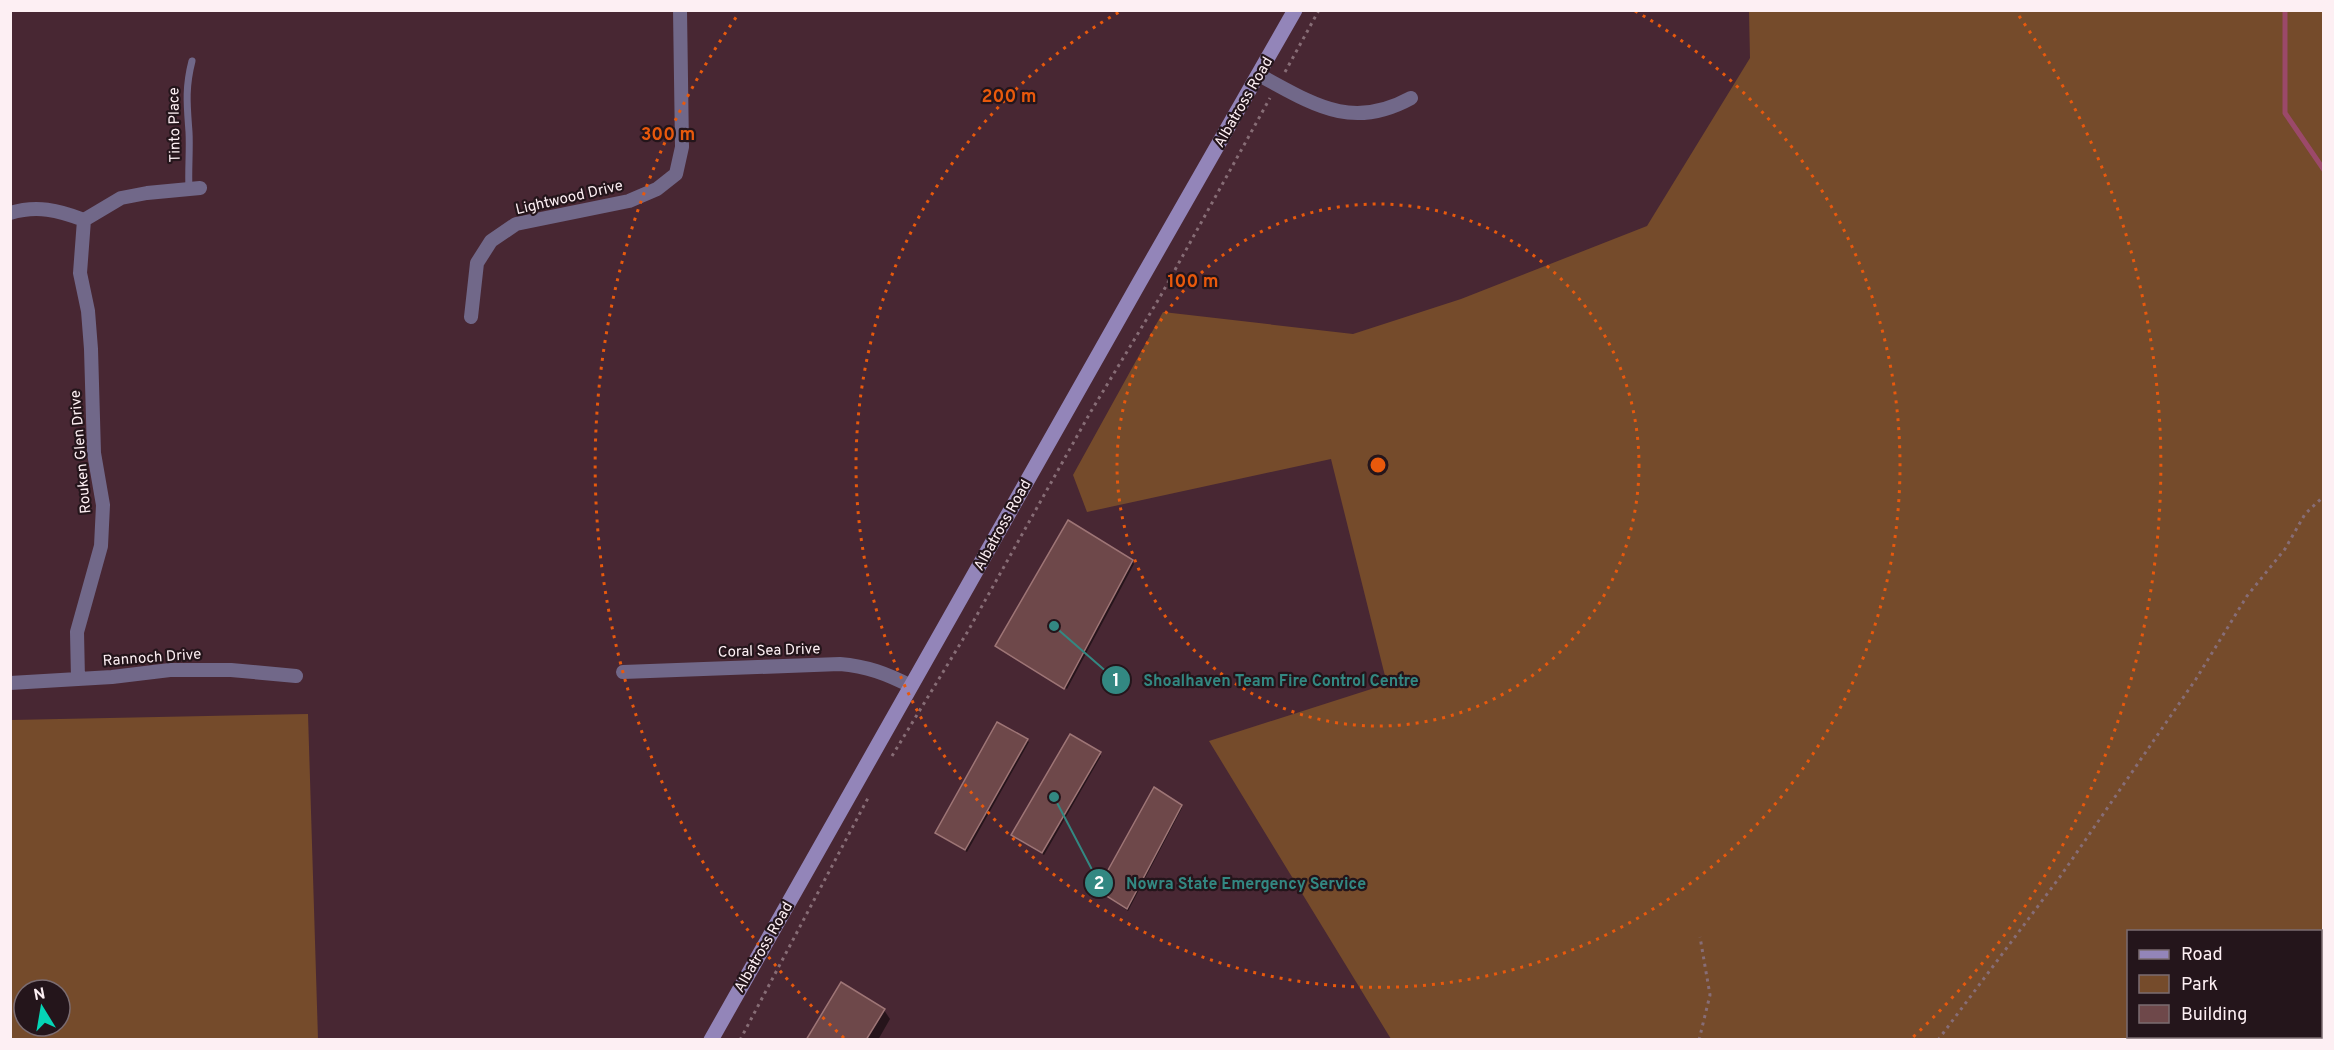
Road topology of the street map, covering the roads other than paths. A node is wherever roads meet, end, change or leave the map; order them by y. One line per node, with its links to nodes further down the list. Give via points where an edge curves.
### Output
1 (680, 10): 9 (street, Lightwood Drive, via 682,147 676,174 657,189 629,201 516,224 491,242 477,263)
2 (1295, 10): 4 (main road, Albatross Road)
3 (192, 61): 6 (lane, Tinto Place, via 186,100)
4 (1259, 75): 5 (street, via 1330,110 1345,113 1383,110); 14 (main road, Albatross Road)
5 (1411, 98)
6 (195, 188): 8 (street, via 121,198)
7 (10, 213): 8 (street, via 43,208)
8 (84, 220): 12 (street, Rouken Glen Drive, via 80,273 91,349 93,453 103,505 101,546 77,632)
9 (471, 317)
10 (623, 672): 14 (street, Coral Sea Drive, via 840,664 862,666)
11 (296, 676): 12 (street, Rannoch Drive, via 170,670)
12 (78, 679): 13 (street, Rannoch Drive)
13 (10, 683)
14 (911, 686): 15 (main road, Albatross Road)
15 (711, 1040)

